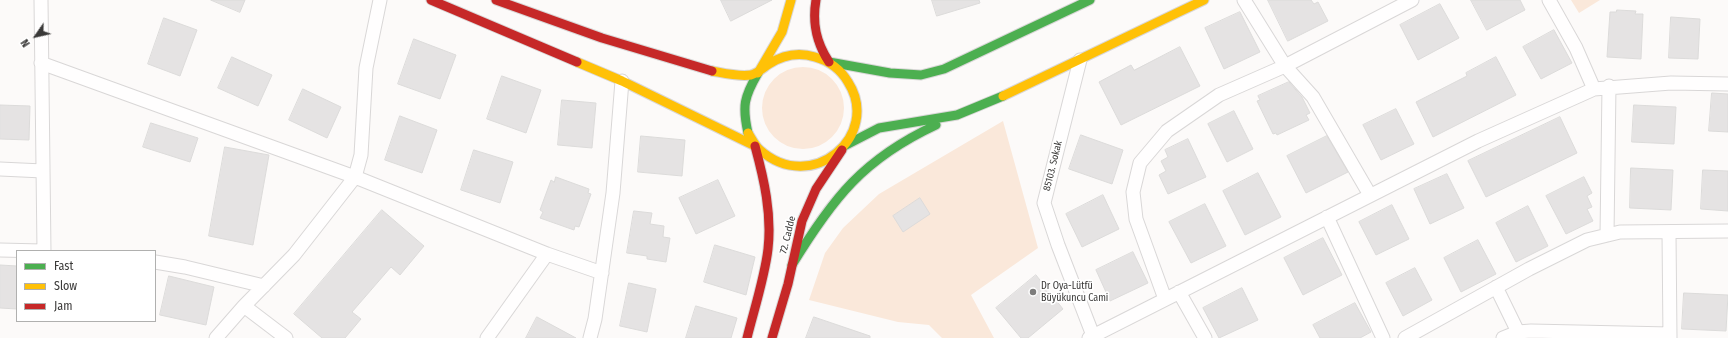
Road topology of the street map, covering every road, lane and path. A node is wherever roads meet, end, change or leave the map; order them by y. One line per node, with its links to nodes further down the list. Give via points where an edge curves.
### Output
1 (41, 0): 14 (street)
2 (380, 0): 27 (street, via 366,68 361,155)
3 (431, 0): 18 (main road)
4 (496, 0): 12 (main road)
5 (791, 0): 17 (main road, via 782,32)
6 (816, 0): 15 (main road, via 812,18 822,51)
7 (1090, 0): 15 (main road, via 944,69 921,75 890,73)
8 (1204, 0): 13 (main road)
9 (1244, 0): 16 (street)
10 (1412, 0): 16 (street)
11 (1549, 0): 21 (street, via 1576,48)
12 (510, 3): 17 (main road, via 640,50 706,69 741,76)
13 (1080, 60): 22 (main road, via 1016,91); 47 (street, 85103. Sokak, via 1044,203)
14 (41, 62): 26 (street); 27 (street)
15 (829, 62): 17 (main road, via 811,55 791,55 773,61); 23 (main road, via 844,74 853,91 857,109 855,128)
16 (1285, 66): 28 (street, via 1313,97); 43 (street, via 1220,95 1167,131 1140,163 1133,192 1136,219)
17 (758, 73): 24 (main road, via 748,90 744,109 746,128)
18 (622, 81): 24 (main road); 39 (street, via 613,193)
19 (1728, 84): 20 (street)
20 (1609, 86): 21 (street); 32 (street)
21 (1594, 89): 28 (street, via 1478,141)
22 (957, 115): 23 (main road, via 878,128); 38 (main road, via 898,144 864,168 836,198)
23 (846, 145): 24 (main road, via 833,158 818,165 801,168 784,165 768,158); 38 (main road, 72. Cadde, via 809,203)
24 (755, 146): 52 (main road, via 769,215 768,249)
25 (0, 169): 26 (street)
26 (43, 170): 35 (street)
27 (355, 177): 36 (street); 40 (street, via 294,255)
28 (1370, 195): 29 (street)
29 (1327, 217): 42 (street); 55 (street)
30 (1728, 231): 31 (street)
31 (1668, 233): 32 (street, via 1620,232); 46 (street)
32 (1607, 235): 41 (street, via 1586,240)
33 (0, 250): 34 (street)
34 (16, 250)
35 (43, 250)
36 (547, 254): 39 (street); 50 (street)
37 (156, 262): 40 (street)
38 (792, 265): 53 (main road, 72. Cadde)
39 (602, 273): 51 (street)
40 (264, 286): 44 (street)
41 (1496, 287): 45 (street); 56 (street)
42 (1179, 292): 43 (street); 54 (street)
43 (1165, 299): 47 (street)
44 (244, 306): 48 (street); 49 (street)
45 (1518, 332): 46 (street); 57 (street)
46 (1670, 336)
47 (1092, 337)
48 (216, 338)
49 (286, 338)
50 (487, 338)
51 (590, 338)
52 (747, 338)
53 (772, 338)
54 (1205, 338)
55 (1383, 338)
56 (1405, 338)
57 (1504, 338)

